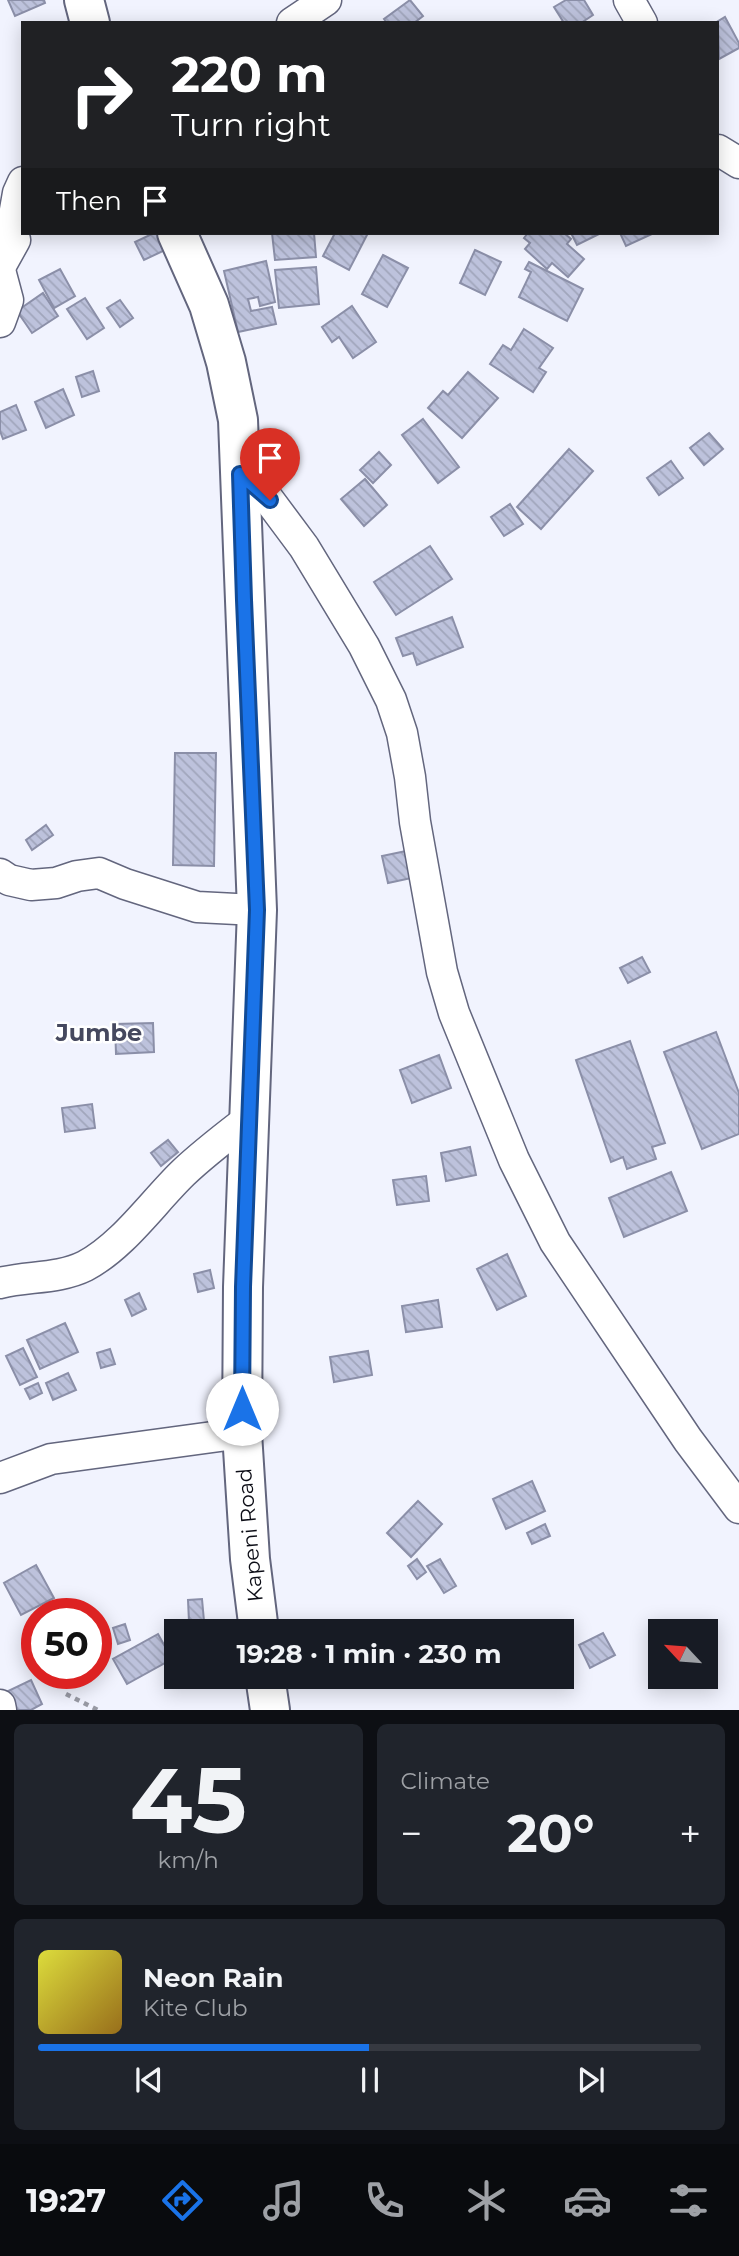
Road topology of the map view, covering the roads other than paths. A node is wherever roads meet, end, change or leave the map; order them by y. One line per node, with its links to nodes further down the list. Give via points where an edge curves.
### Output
1 (84, 0): 4 (main road)
2 (326, 0): 5 (street)
3 (629, 0): 6 (street)
4 (89, 21)
5 (295, 21)
6 (641, 21)
7 (719, 151): 8 (street)
8 (739, 163)
9 (21, 186): 11 (street, via 11,233 15,240)
10 (178, 235): 13 (main road, Kapeni Road, via 209,305 226,362 238,420)
11 (0, 269): 12 (street, via 8,300)
12 (0, 322)
13 (240, 474): 15 (main road, Kapeni Road); 20 (street, via 270,500 304,547 391,699 402,733 442,972 514,1160 555,1242)
14 (0, 874): 15 (street, via 31,885 99,873 197,906)
15 (257, 910): 16 (main road, Kapeni Road)
16 (250, 1118): 17 (street, via 184,1171 99,1257 68,1272); 18 (main road, Kapeni Road)
17 (0, 1283)
18 (242, 1433): 19 (street, via 51,1459); 21 (main road, Kapeni Road)
19 (0, 1478)
20 (739, 1508)
21 (258, 1619)
22 (267, 1689): 23 (main road)
23 (270, 1710)

